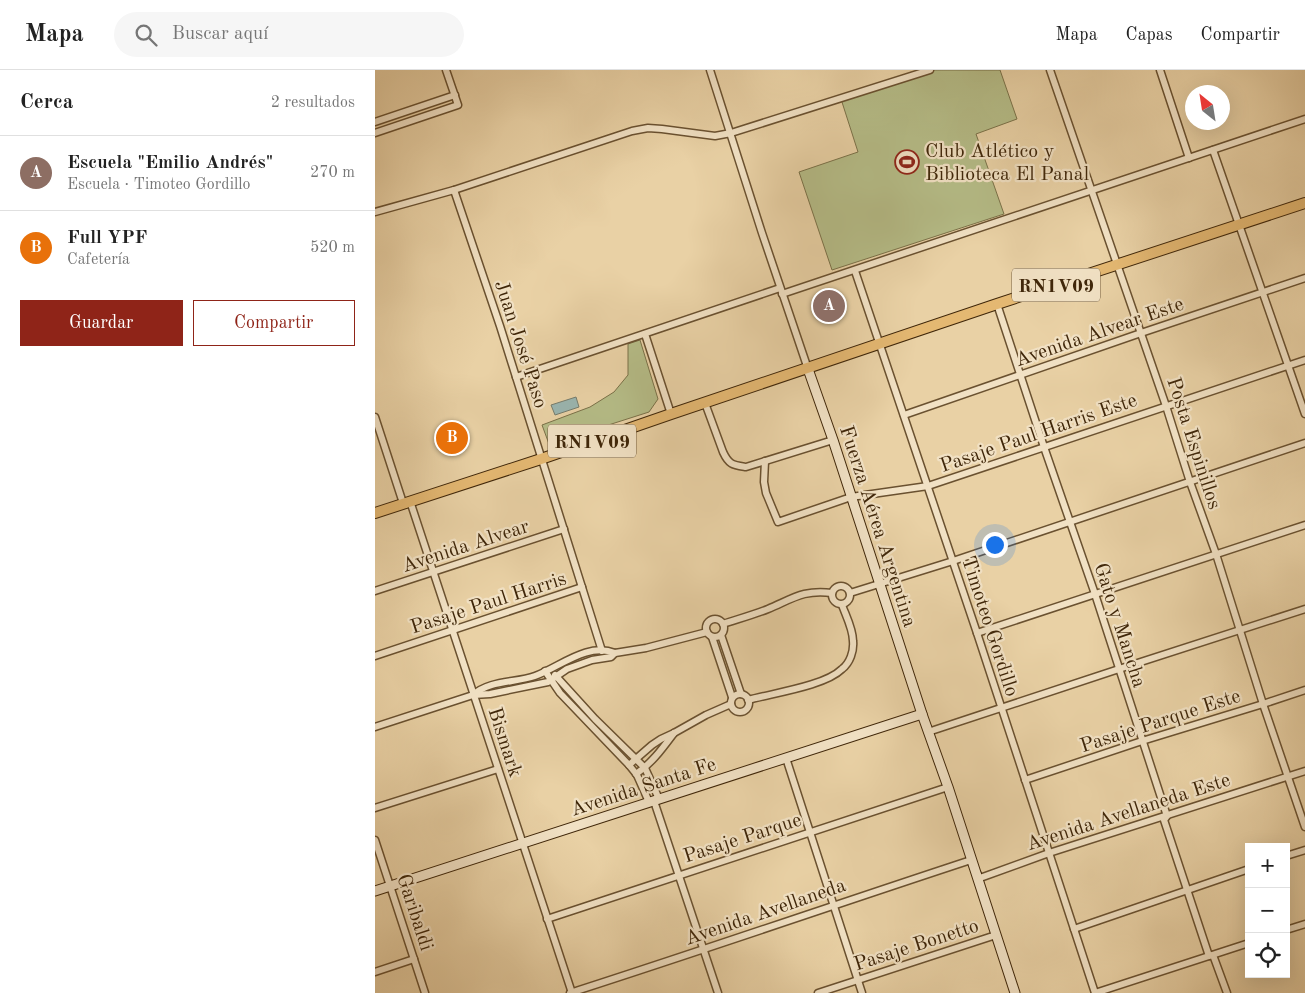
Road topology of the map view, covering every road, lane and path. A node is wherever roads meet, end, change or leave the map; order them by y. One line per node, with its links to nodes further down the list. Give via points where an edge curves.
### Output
1 (446, 70): 6 (street)
2 (710, 70): 10 (street, Fuerza Aérea Argentina)
3 (930, 70): 10 (street)
4 (1050, 70): 14 (street, Posta Espinillos)
5 (1160, 70): 12 (street)
6 (455, 95): 8 (street); 9 (street, via 458,105)
7 (1305, 119): 11 (street)
8 (375, 122)
9 (375, 133)
10 (731, 133): 13 (street, via 715,136 648,128 632,131); 21 (street, Fuerza Aérea Argentina)
11 (1213, 150): 12 (street); 17 (street)
12 (1189, 158): 14 (street)
13 (454, 190): 16 (street); 31 (street, Juan José Paso)
14 (1092, 191): 18 (street, Posta Espinillos); 19 (street)
15 (1305, 203): 17 (main road, RN1V09)
16 (375, 212)
17 (1240, 225): 18 (main road, RN1V09); 22 (street)
18 (1117, 266): 23 (main road, RN1V09); 24 (street, Posta Espinillos)
19 (855, 271): 21 (street); 26 (street, Timoteo Gordillo)
20 (1305, 278): 22 (street, Avenida Alvear Este)
21 (781, 291): 25 (street); 29 (street, Fuerza Aérea Argentina)
22 (1263, 292): 24 (street, Avenida Alvear Este); 28 (street)
23 (997, 304): 26 (main road, RN1V09); 30 (street, Gato y Mancha)
24 (1141, 333): 30 (street, Avenida Alvear Este); 33 (street, Posta Espinillos)
25 (645, 334): 31 (street); 34 (street)
26 (880, 344): 29 (main road, RN1V09); 36 (street, Timoteo Gordillo)
27 (1305, 360): 28 (street, Pasaje Paul Harris Este)
28 (1289, 365): 33 (street, Pasaje Paul Harris Este); 35 (street)
29 (808, 369): 32 (main road, RN1V09); 39 (street, Fuerza Aérea Argentina)
30 (1021, 375): 36 (street, Avenida Alvear Este); 41 (street, Gato y Mancha)
31 (516, 377): 42 (street, Juan José Paso)
32 (705, 402): 34 (main road, RN1V09); 43 (street, via 727,460 733,465 746,467)
33 (1166, 406): 41 (street, Pasaje Paul Harris Este); 44 (street, Posta Espinillos)
34 (671, 414): 42 (main road, RN1V09)
35 (1305, 414)
36 (904, 415): 45 (street, Timoteo Gordillo)
37 (375, 417): 38 (street, Bismark)
38 (376, 428): 47 (street, Bismark)
39 (833, 440): 43 (street); 46 (street, Fuerza Aérea Argentina)
40 (1305, 443): 44 (street)
41 (1044, 447): 45 (street, Pasaje Paul Harris Este); 49 (street, Gato y Mancha)
42 (541, 459): 47 (main road, RN1V09); 51 (street, Juan José Paso)
43 (765, 461): 46 (street, Pasaje Paul Harris Este, via 766,493 778,522)
44 (1190, 482): 49 (street); 52 (street, Posta Espinillos)
45 (928, 486): 46 (street, Pasaje Paul Harris Este); 53 (street, Timoteo Gordillo)
46 (851, 497): 55 (street, Fuerza Aérea Argentina)
47 (406, 502): 48 (main road, RN1V09); 54 (street, Bismark)
48 (375, 512)
49 (1069, 521): 53 (street); 60 (street, Gato y Mancha)
50 (1305, 525): 52 (street)
51 (564, 529): 54 (street, Avenida Alvear); 56 (street, Juan José Paso)
52 (1216, 554): 60 (street); 65 (street, Posta Espinillos)
53 (953, 560): 55 (street); 66 (street, Timoteo Gordillo)
54 (433, 572): 57 (street, Avenida Alvear); 64 (street, Bismark)
55 (880, 584): 59 (street); 82 (street, Fuerza Aérea Argentina)
56 (582, 587): 64 (street, Pasaje Paul Harris); 69 (street, Juan José Paso)
57 (375, 591)
58 (831, 593): 59 (street, via 841,586); 61 (street, via 834,602); 63 (street, via 805,593)
59 (850, 593): 61 (street)
60 (1095, 594): 66 (street); 72 (street, Gato y Mancha)
61 (842, 605): 78 (street, via 853,644 849,660 841,670 827,679)
62 (1305, 609): 65 (street)
63 (723, 624): 67 (street, via 716,619 710,621 706,626); 68 (street)
64 (452, 631): 71 (street, Pasaje Paul Harris); 77 (street, Bismark)
65 (1240, 631): 72 (street); 80 (street, Posta Espinillos)
66 (977, 633): 81 (street, Timoteo Gordillo)
67 (710, 634): 68 (street); 70 (street); 79 (street)
68 (721, 635): 76 (street)
69 (602, 651): 70 (street); 73 (street, via 577,655)
70 (615, 653): 74 (street, via 611,657 567,669)
71 (375, 656)
72 (1119, 669): 81 (street); 86 (street, Gato y Mancha)
73 (547, 670): 74 (street); 77 (street, via 536,676 481,688)
74 (554, 678): 77 (street, via 490,694); 88 (street); 89 (street, via 561,693)
75 (1305, 690): 80 (street, Pasaje Parque Este)
76 (741, 694): 78 (street); 79 (street)
77 (473, 695): 83 (street); 91 (street, Bismark)
78 (748, 700): 79 (street, via 747,708 741,711 732,707)
79 (732, 701): 85 (street)
80 (1263, 704): 86 (street, Pasaje Parque Este); 94 (street, Posta Espinillos)
81 (1000, 707): 84 (street); 95 (street, Timoteo Gordillo)
82 (922, 714): 84 (street, Fuerza Aérea Argentina); 87 (street, Avenida Santa Fe)
83 (375, 727)
84 (928, 732): 96 (street, Fuerza Aérea Argentina)
85 (674, 734): 88 (street, via 652,745); 90 (street)
86 (1142, 741): 95 (street, Pasaje Parque Este); 99 (street, Gato y Mancha)
87 (786, 758): 97 (street, Avenida Santa Fe); 101 (street)
88 (636, 759): 89 (street); 90 (street)
89 (629, 766): 93 (street)
90 (645, 768): 93 (street); 97 (street)
91 (498, 769): 98 (street); 103 (street, Bismark)
92 (1305, 771): 94 (street, Avenida Avellaneda Este)
93 (636, 774): 97 (street)
94 (1288, 776): 99 (street, Avenida Avellaneda Este); 100 (street, Posta Espinillos)
95 (1025, 780): 105 (street, Timoteo Gordillo)
96 (948, 787): 101 (street, Pasaje Parque); 107 (street, Fuerza Aérea Argentina)
97 (654, 801): 103 (street, Avenida Santa Fe); 109 (street)
98 (375, 808)
99 (1167, 816): 105 (street, Avenida Avellaneda Este); 111 (street, Gato y Mancha, via 1165,820)
100 (1305, 827)
101 (809, 832): 109 (street, Pasaje Parque); 113 (street)
102 (375, 840): 110 (street, Garibaldi)
103 (523, 843): 110 (street, Avenida Santa Fe); 114 (street, Bismark)
104 (1305, 850): 106 (street)
105 (1049, 853): 107 (street, Avenida Avellaneda Este, via 980,878); 116 (street, Timoteo Gordillo)
106 (1290, 855)
107 (971, 860): 113 (street, Avenida Avellaneda); 118 (street, Fuerza Aérea Argentina)
108 (1245, 870): 111 (street)
109 (678, 876): 114 (street, Pasaje Parque); 120 (street)
110 (390, 886): 112 (street, Avenida Santa Fe); 122 (street, Garibaldi)
111 (1187, 890): 116 (street); 121 (street, Gato y Mancha)
112 (375, 891)
113 (834, 905): 120 (street, Avenida Avellaneda); 124 (street)
114 (547, 919): 126 (street, Bismark)
115 (1305, 924): 117 (street)
116 (1074, 929): 131 (street, Timoteo Gordillo)
117 (1290, 929)
118 (996, 935): 124 (street, Pasaje Bonetto); 130 (street, Fuerza Aérea Argentina)
119 (1245, 944): 121 (street)
120 (703, 950): 126 (street, Avenida Avellaneda); 127 (street)
121 (1211, 955): 131 (street); 132 (street, Gato y Mancha)
122 (414, 959): 123 (street); 125 (street, Garibaldi)
123 (375, 972)
124 (858, 980): 128 (street, Pasaje Bonetto); 129 (street)
125 (425, 993)
126 (571, 993)
127 (718, 993)
128 (819, 993)
129 (862, 993)
130 (1015, 993)
131 (1095, 993)
132 (1227, 993)

